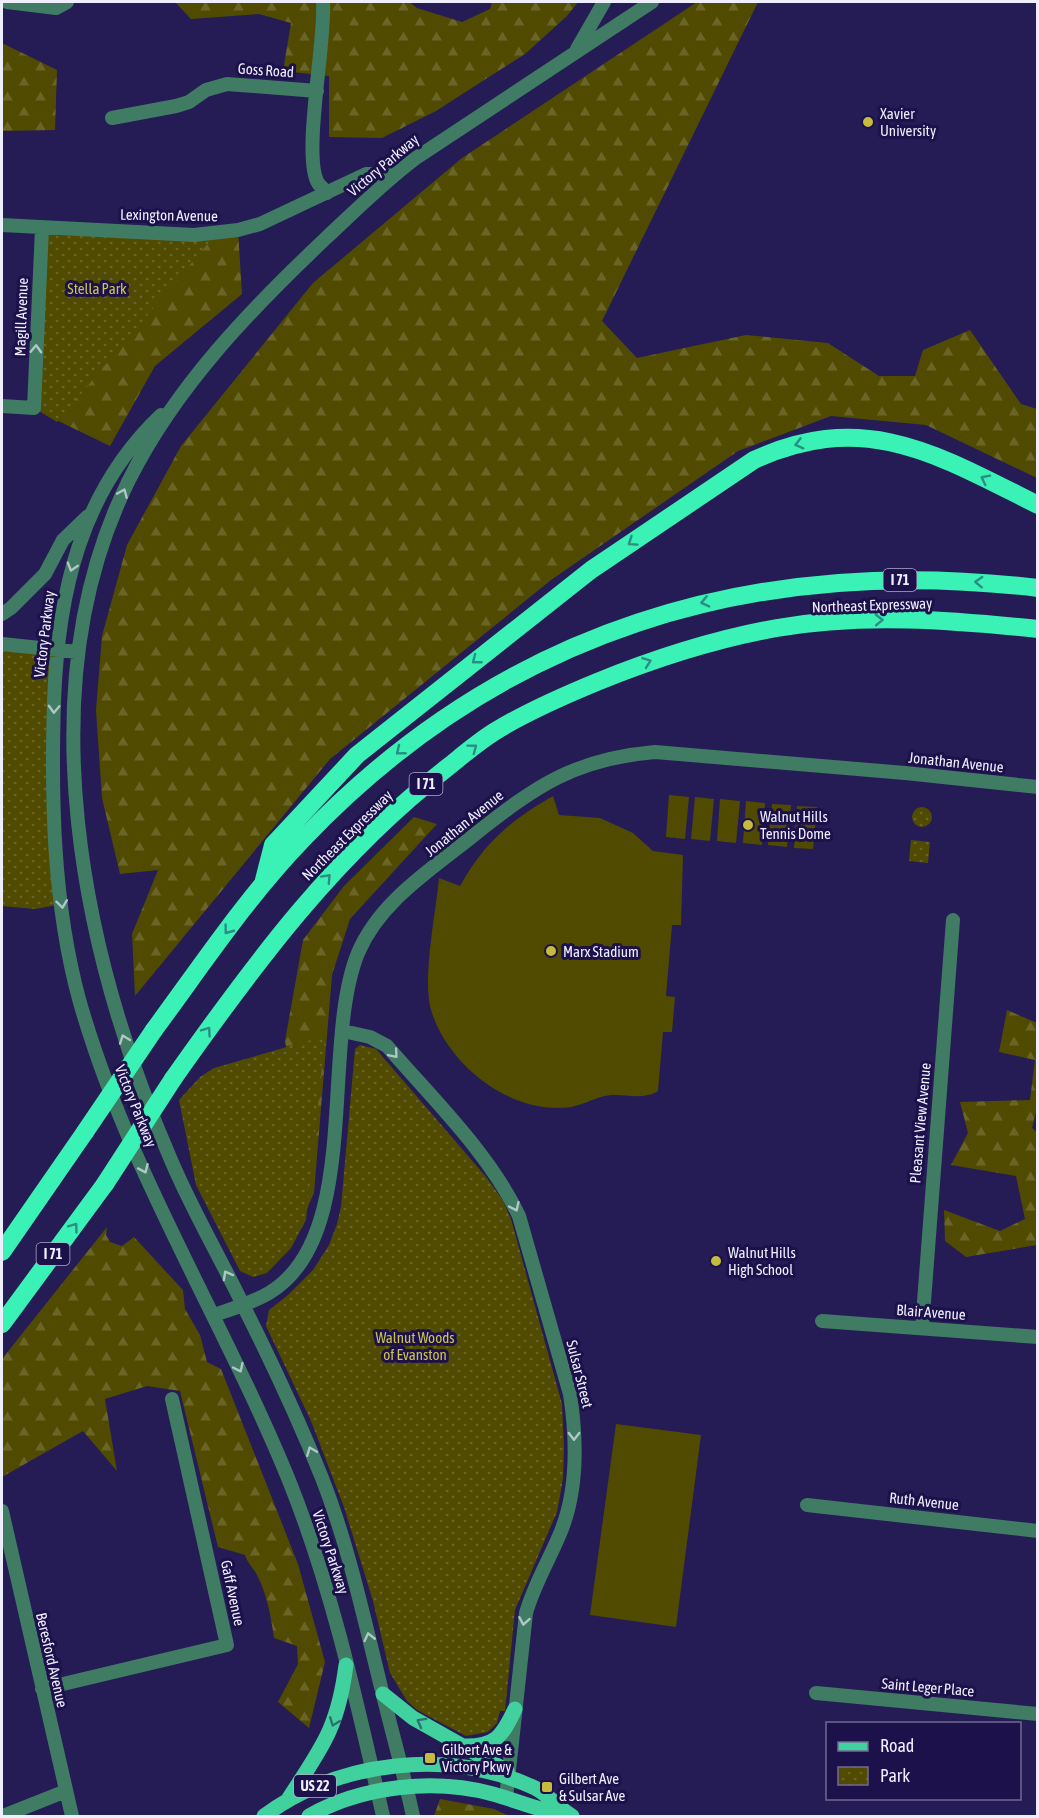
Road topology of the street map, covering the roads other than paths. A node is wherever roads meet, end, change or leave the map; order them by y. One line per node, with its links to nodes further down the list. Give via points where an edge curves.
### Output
1 (7, 2): 2 (street, via 56,8)
2 (67, 2)
3 (323, 2): 7 (street)
4 (604, 2): 6 (street)
5 (652, 2): 6 (street, Victory Parkway)
6 (575, 52): 9 (street, Victory Parkway, via 442,138)
7 (317, 91): 8 (street, Goss Road, via 216,86 176,106); 10 (street, via 313,151 317,182)
8 (112, 118)
9 (395, 174): 10 (street, Lexington Avenue, via 366,174); 13 (street, Victory Parkway, via 252,311)
10 (327, 192): 12 (street, Lexington Avenue, via 260,224 216,234)
11 (2, 225): 12 (street, Lexington Avenue)
12 (42, 228): 14 (street, Magill Avenue, one-way to 12, via 34,408)
13 (176, 402): 16 (street, Victory Parkway, via 140,436); 22 (street, Victory Parkway, one-way to 13, via 89,597 115,512 128,481)
14 (2, 406)
15 (1038, 505): 24 (highway, one-way to 24, via 933,454 873,438 814,440 754,460 591,570 357,755 273,845)
16 (91, 512): 18 (street, via 63,540 45,574); 21 (street, Victory Parkway, one-way to 21, via 69,574)
17 (1038, 588): 24 (highway, Northeast Expressway / I 71, one-way to 24, via 904,579 831,583 701,603 612,631 507,678 437,722 334,808)
18 (2, 614)
19 (1038, 629): 31 (highway, Northeast Expressway / I 71, one-way to 19, bridge, via 105,1184 173,1079 258,960 326,879 393,812 494,732 568,694 651,660 779,628 840,621 919,620)
20 (2, 644): 21 (street)
21 (56, 651): 22 (street); 29 (street, Victory Parkway, one-way to 29, via 56,837 70,961 114,1101)
22 (78, 652): 28 (street, Victory Parkway, one-way to 22, via 171,1160 105,977 79,826)
23 (1038, 787): 26 (street, Jonathan Avenue, via 683,752 628,754 575,769 526,794 381,915 352,972)
24 (263, 884): 27 (highway, Northeast Expressway / I 71, one-way to 27, bridge, via 154,1030)
25 (953, 920): 32 (street, Pleasant View Avenue)
26 (343, 1031): 28 (street, Jonathan Avenue, via 327,1196 318,1233 287,1279 270,1293); 42 (street, Sulsar Street, one-way to 42, via 370,1037 387,1046 510,1196 570,1394 572,1494 559,1536 525,1613)
27 (2, 1252)
28 (243, 1305): 29 (street, Jonathan Avenue); 41 (street, Victory Parkway, one-way to 28, via 342,1536 324,1484)
29 (214, 1315): 38 (street, Victory Parkway, one-way to 38, via 308,1532)
30 (822, 1321): 32 (street, Blair Avenue)
31 (2, 1324)
32 (922, 1328): 33 (street, Blair Avenue)
33 (1038, 1337)
34 (172, 1399): 39 (street, Gaff Avenue, via 227,1645)
35 (807, 1505): 37 (street, Ruth Avenue)
36 (2, 1516): 39 (street, Beresford Avenue)
37 (1038, 1531)
38 (346, 1665): 46 (street, Victory Parkway); 52 (main road, one-way to 52, via 341,1702 326,1742)
39 (42, 1689): 49 (street, Beresford Avenue)
40 (816, 1693): 43 (street, Saint Leger Place)
41 (383, 1694): 44 (main road, one-way to 41, via 413,1718); 45 (street, Victory Parkway)
42 (515, 1709): 44 (main road, via 506,1730 497,1738 481,1746); 47 (street, Sulsar Street)
43 (1038, 1714)
44 (463, 1746): 47 (main road)
45 (402, 1766): 46 (main road, US 22); 47 (main road, US 22, via 434,1764); 48 (street, Victory Parkway)
46 (373, 1770): 50 (street, Victory Parkway); 52 (main road, US 22, via 332,1780)
47 (509, 1775): 51 (street, Sulsar Street); 59 (main road, US 22, via 538,1790)
48 (407, 1788): 50 (main road, US 22); 51 (main road, US 22, via 446,1787); 58 (street, Victory Parkway)
49 (66, 1791): 53 (street); 54 (street, Beresford Avenue)
50 (377, 1792): 56 (main road, US 22, via 360,1794); 57 (street, Victory Parkway)
51 (506, 1798): 59 (main road, US 22)
52 (287, 1800): 55 (main road, US 22)
53 (3, 1816)
54 (72, 1816)
55 (264, 1816)
56 (309, 1816)
57 (383, 1816)
58 (413, 1816)
59 (570, 1816)

